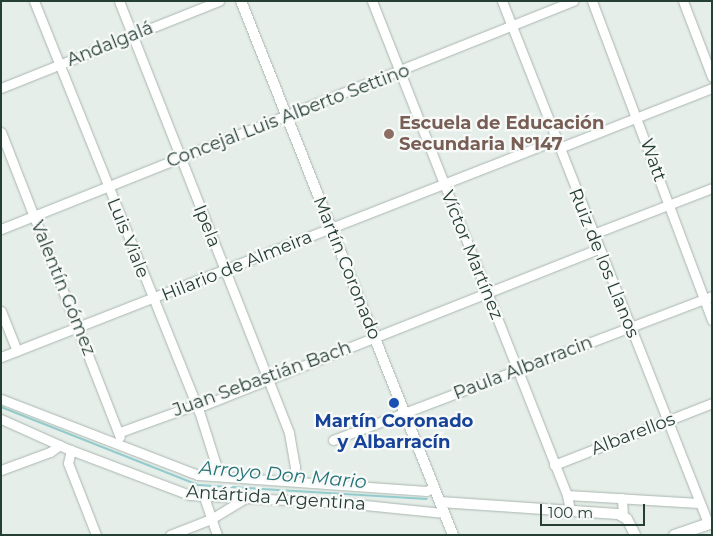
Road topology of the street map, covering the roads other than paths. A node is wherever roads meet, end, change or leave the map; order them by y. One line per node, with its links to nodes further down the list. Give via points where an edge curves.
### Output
1 (34, 1): 12 (street, Luis Viale)
2 (119, 1): 11 (street, Ipela)
3 (219, 1): 11 (street, Andalgalá)
4 (241, 1): 17 (street, Martín Coronado)
5 (372, 1): 13 (street, Víctor Martínez)
6 (502, 1): 10 (street, Ruiz de los Llanos)
7 (573, 1): 10 (street, Concejal Luis Alberto Settino)
8 (592, 1): 18 (street, Watt)
9 (683, 1): 14 (street)
10 (511, 26): 13 (street, Concejal Luis Alberto Settino); 20 (street, Ruiz de los Llanos)
11 (133, 35): 12 (street, Andalgalá); 21 (street, Ipela)
12 (60, 64): 15 (street, Andalgalá); 23 (street, Luis Viale)
13 (400, 73): 17 (street, Concejal Luis Alberto Settino); 22 (street, Víctor Martínez)
14 (712, 77)
15 (1, 88)
16 (712, 88): 18 (street, Hilario de Almeira)
17 (287, 117): 21 (street, Concejal Luis Alberto Settino); 27 (street, Martín Coronado)
18 (637, 117): 20 (street, Hilario de Almeira); 25 (street, Watt)
19 (1, 132): 26 (street, Valentín Gómez)
20 (557, 144): 22 (street, Hilario de Almeira); 29 (street, Ruiz de los Llanos)
21 (180, 158): 23 (street, Concejal Luis Alberto Settino); 31 (street, Ipela)
22 (444, 184): 27 (street, Hilario de Almeira); 32 (street, Víctor Martínez)
23 (108, 188): 26 (street, Concejal Luis Alberto Settino); 34 (street, Luis Viale)
24 (712, 188): 25 (street)
25 (669, 204): 29 (street); 33 (street, Watt)
26 (34, 216): 28 (street, Concejal Luis Alberto Settino); 38 (street, Valentín Gómez)
27 (331, 228): 31 (street, Hilario de Almeira); 39 (street, Martín Coronado)
28 (1, 229)
29 (592, 234): 30 (street, Ruiz de los Llanos)
30 (599, 249): 32 (street, Juan Sebastián Bach); 37 (street, Ruiz de los Llanos)
31 (225, 270): 34 (street, Hilario de Almeira); 43 (street, Ipela)
32 (487, 292): 39 (street, Juan Sebastián Bach); 42 (street, Víctor Martínez)
33 (708, 298): 36 (street, Watt); 37 (street, Paula Albarracin)
34 (152, 299): 38 (street, Hilario de Almeira); 46 (street, Luis Viale)
35 (1, 311): 40 (street)
36 (712, 320)
37 (630, 327): 42 (street, Paula Albarracin); 49 (street, Ruiz de los Llanos)
38 (79, 328): 40 (street, Hilario de Almeira); 50 (street, Valentín Gómez)
39 (375, 337): 43 (street, Juan Sebastián Bach); 47 (street, Martín Coronado)
40 (17, 351): 41 (street, Hilario de Almeira)
41 (1, 357)
42 (517, 370): 47 (street, Paula Albarracin); 55 (street, Víctor Martínez)
43 (268, 378): 46 (street, Juan Sebastián Bach); 58 (street, Ipela, via 291,439)
44 (1, 399): 53 (street, Antártida Argentina)
45 (712, 403): 49 (street, Albarellos)
46 (197, 406): 50 (street, Juan Sebastián Bach); 57 (street, Luis Viale, via 216,465)
47 (404, 415): 51 (street, Paula Albarracin); 59 (street, Martín Coronado)
48 (1, 419): 52 (street, Antártida Argentina)
49 (666, 421): 55 (street, Albarellos); 65 (street, Ruiz de los Llanos)
50 (120, 432): 53 (street)
51 (333, 440)
52 (60, 444): 54 (street, Antártida Argentina); 56 (street, via 50,452)
53 (118, 444): 57 (street, Antártida Argentina, via 182,471)
54 (71, 450): 61 (street, Antártida Argentina, via 181,493); 72 (street, via 68,463)
55 (554, 465): 60 (street, Víctor Martínez)
56 (1, 470)
57 (216, 476): 58 (street, Antártida Argentina)
58 (294, 481): 59 (street, Antártida Argentina, via 426,491)
59 (434, 488): 64 (street, Martín Coronado)
60 (567, 495): 63 (street); 66 (street, Víctor Martínez)
61 (204, 497): 62 (street, Antártida Argentina); 69 (street)
62 (247, 497): 67 (street, Antártida Argentina); 69 (street)
63 (622, 498): 65 (street); 68 (street)
64 (440, 502): 66 (street); 67 (street, Martín Coronado)
65 (699, 503): 70 (street, Ruiz de los Llanos)
66 (570, 510): 68 (street)
67 (444, 513): 75 (street, Martín Coronado)
68 (623, 516): 76 (street)
69 (212, 519): 73 (street); 74 (street)
70 (707, 526): 71 (main road)
71 (682, 534)
72 (96, 535)
73 (170, 535)
74 (217, 535)
75 (453, 535)
76 (635, 535)

